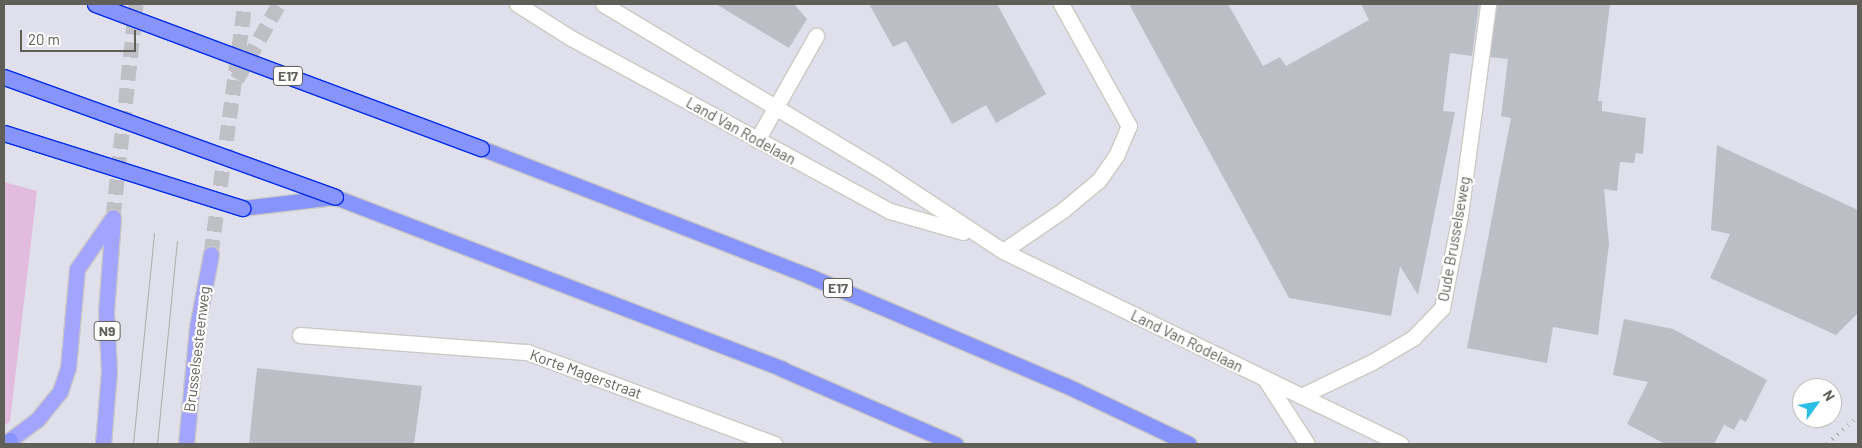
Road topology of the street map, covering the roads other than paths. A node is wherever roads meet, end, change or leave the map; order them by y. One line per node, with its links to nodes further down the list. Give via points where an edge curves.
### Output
1 (96, 4): 23 (highway, E17, bridge, via 481,148 809,276 1065,385)
2 (517, 4): 10 (street, Land Van Rodelaan, via 571,38)
3 (603, 4): 8 (street, Land Van Rodelaan)
4 (1062, 4): 13 (street, via 1129,126 1116,156 1099,180 1063,210)
5 (1488, 4): 17 (street, Oude Brusselseweg, via 1460,216 1442,308 1413,338)
6 (816, 36): 8 (street)
7 (4, 77): 11 (highway, bridge)
8 (776, 108): 10 (street); 12 (street, Land Van Rodelaan, via 885,173)
9 (4, 133): 11 (highway, bridge, via 242,208)
10 (757, 140): 12 (street, Land Van Rodelaan, via 890,212)
11 (335, 196): 22 (highway, via 782,369)
12 (974, 236): 13 (street, Land Van Rodelaan)
13 (1003, 251): 16 (street, Land Van Rodelaan)
14 (211, 254): 20 (main road, Brusselsesteenweg, via 197,327)
15 (300, 335): 21 (street, Korte Magerstraat, via 527,352)
16 (1265, 379): 17 (street, Land Van Rodelaan); 24 (street)
17 (1301, 396): 25 (street, Land Van Rodelaan)
18 (7, 442): 19 (main road, N9, via 38,420 60,392 68,368 77,269 113,217 106,312 109,371)
19 (102, 444)
20 (186, 444)
21 (774, 444)
22 (955, 444)
23 (1189, 444)
24 (1307, 444)
25 (1400, 444)

